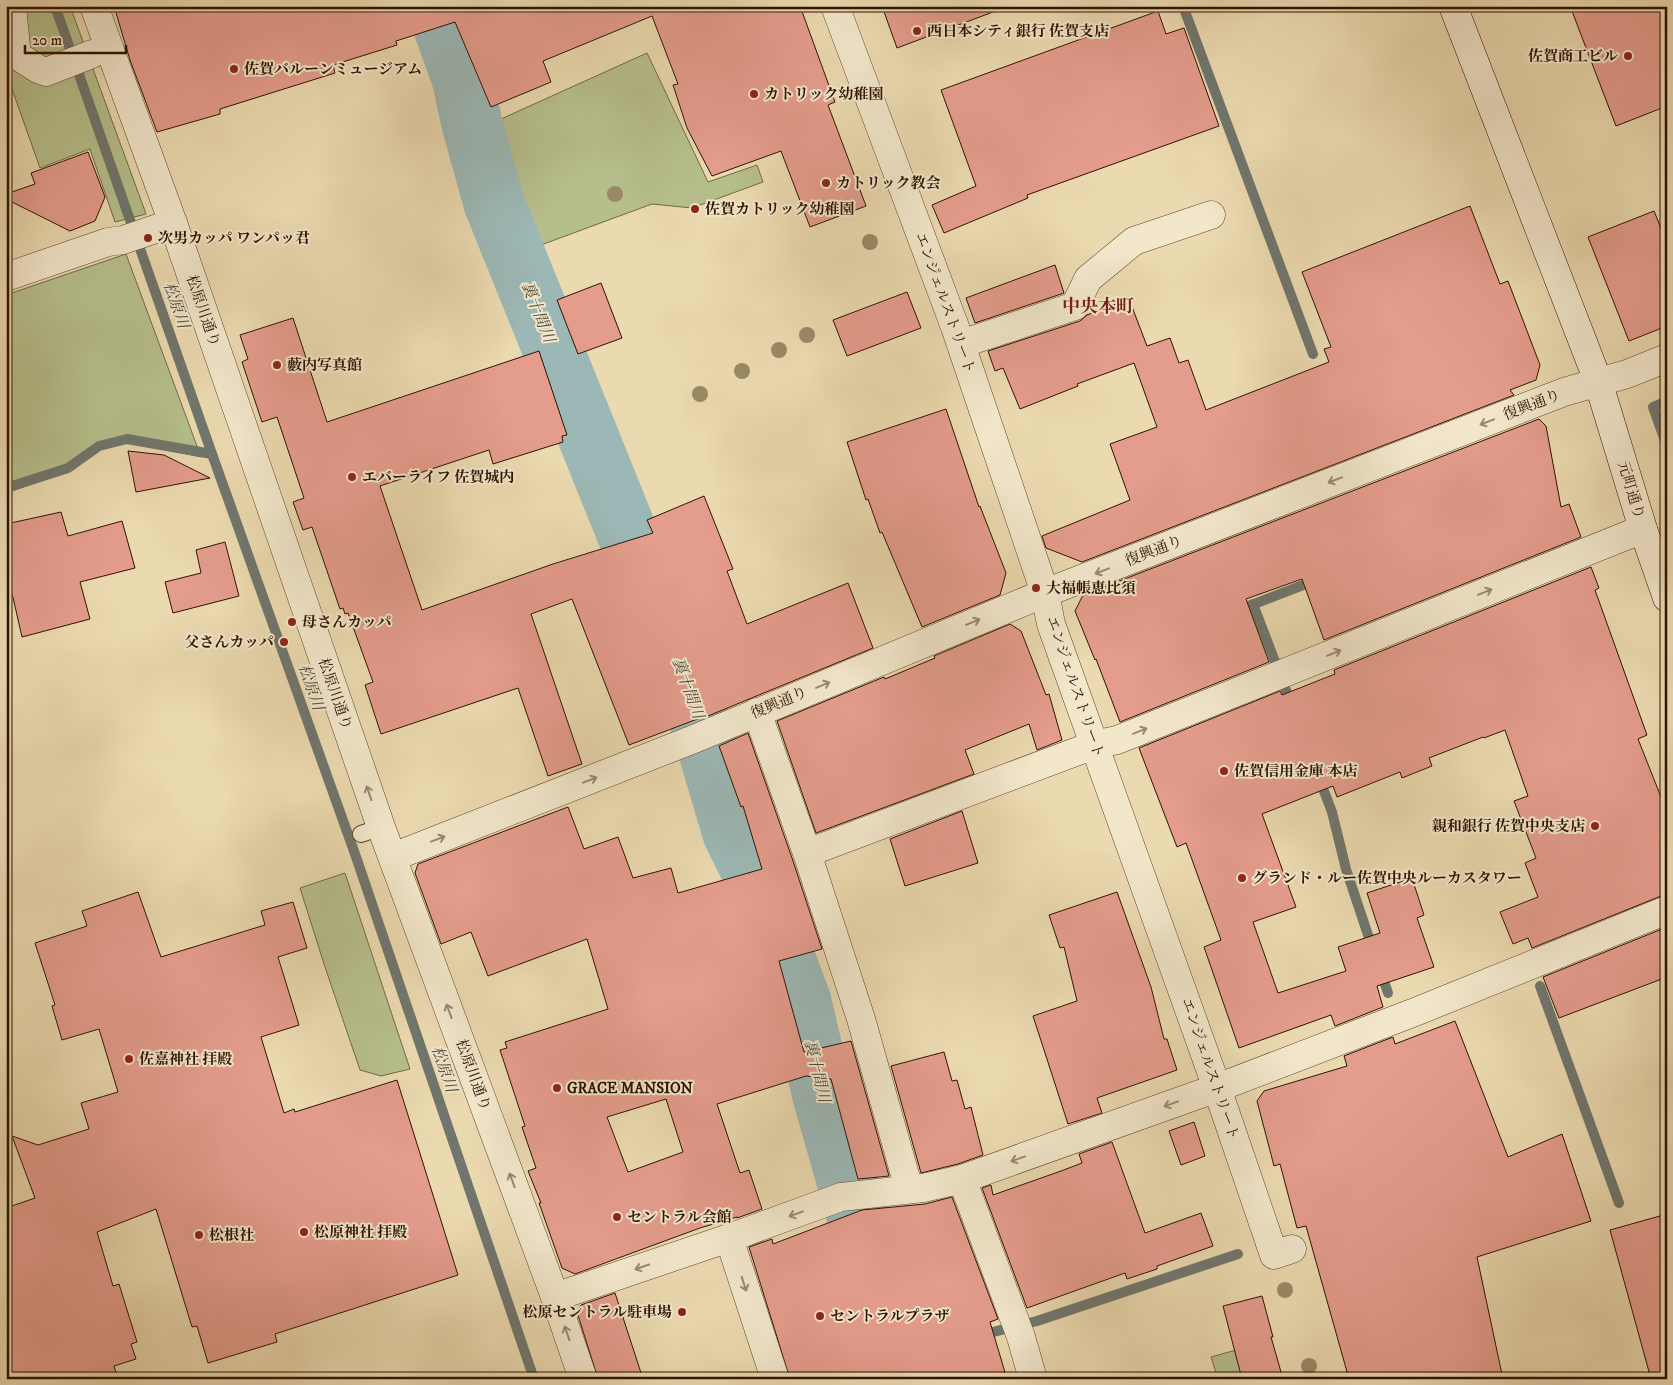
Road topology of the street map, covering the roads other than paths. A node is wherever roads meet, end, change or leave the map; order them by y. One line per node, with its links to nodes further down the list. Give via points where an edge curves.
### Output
1 (12, 6): 5 (street, via 18,56 38,69 46,72)
2 (94, 6): 7 (street, 松原川通り)
3 (835, 6): 9 (street, エンジェルストリート)
4 (1453, 6): 11 (street, 元町通り)
5 (92, 54)
6 (1211, 215): 9 (street, via 1134,241 1088,279 1075,306)
7 (162, 227): 8 (street); 18 (street, 松原川通り, one-way to 7, via 371,831)
8 (6, 277)
9 (961, 344): 13 (street, エンジェルストリート)
10 (1667, 358): 11 (street, 復興通り)
11 (1598, 382): 12 (street, 元町通り); 13 (street, 復興通り, one-way to 13, via 1554,396)
12 (1643, 529): 14 (street, 元町通り); 16 (street, one-way to 12, via 1117,740)
13 (1045, 593): 15 (street, 復興通り, one-way to 13); 16 (street, エンジェルストリート, via 1051,624)
14 (1667, 598)
15 (757, 712): 17 (street); 18 (street, 復興通り, one-way to 15)
16 (1094, 745): 17 (street); 20 (street, エンジェルストリート)
17 (807, 853): 22 (street, via 861,1019)
18 (393, 857): 25 (street, 松原川通り, one-way to 18)
19 (1667, 910): 20 (street, via 1419,1023)
20 (1217, 1088): 21 (street, one-way to 21); 24 (street, エンジェルストリート)
21 (962, 1179): 22 (street); 28 (street, via 1017,1326)
22 (909, 1189): 23 (street, one-way to 23, via 854,1195)
23 (729, 1238): 25 (street, one-way to 25); 27 (street, one-way to 27)
24 (1283, 1252)
25 (555, 1297): 26 (street, 松原川通り, one-way to 25)
26 (583, 1379)
27 (775, 1379)
28 (1033, 1379)

